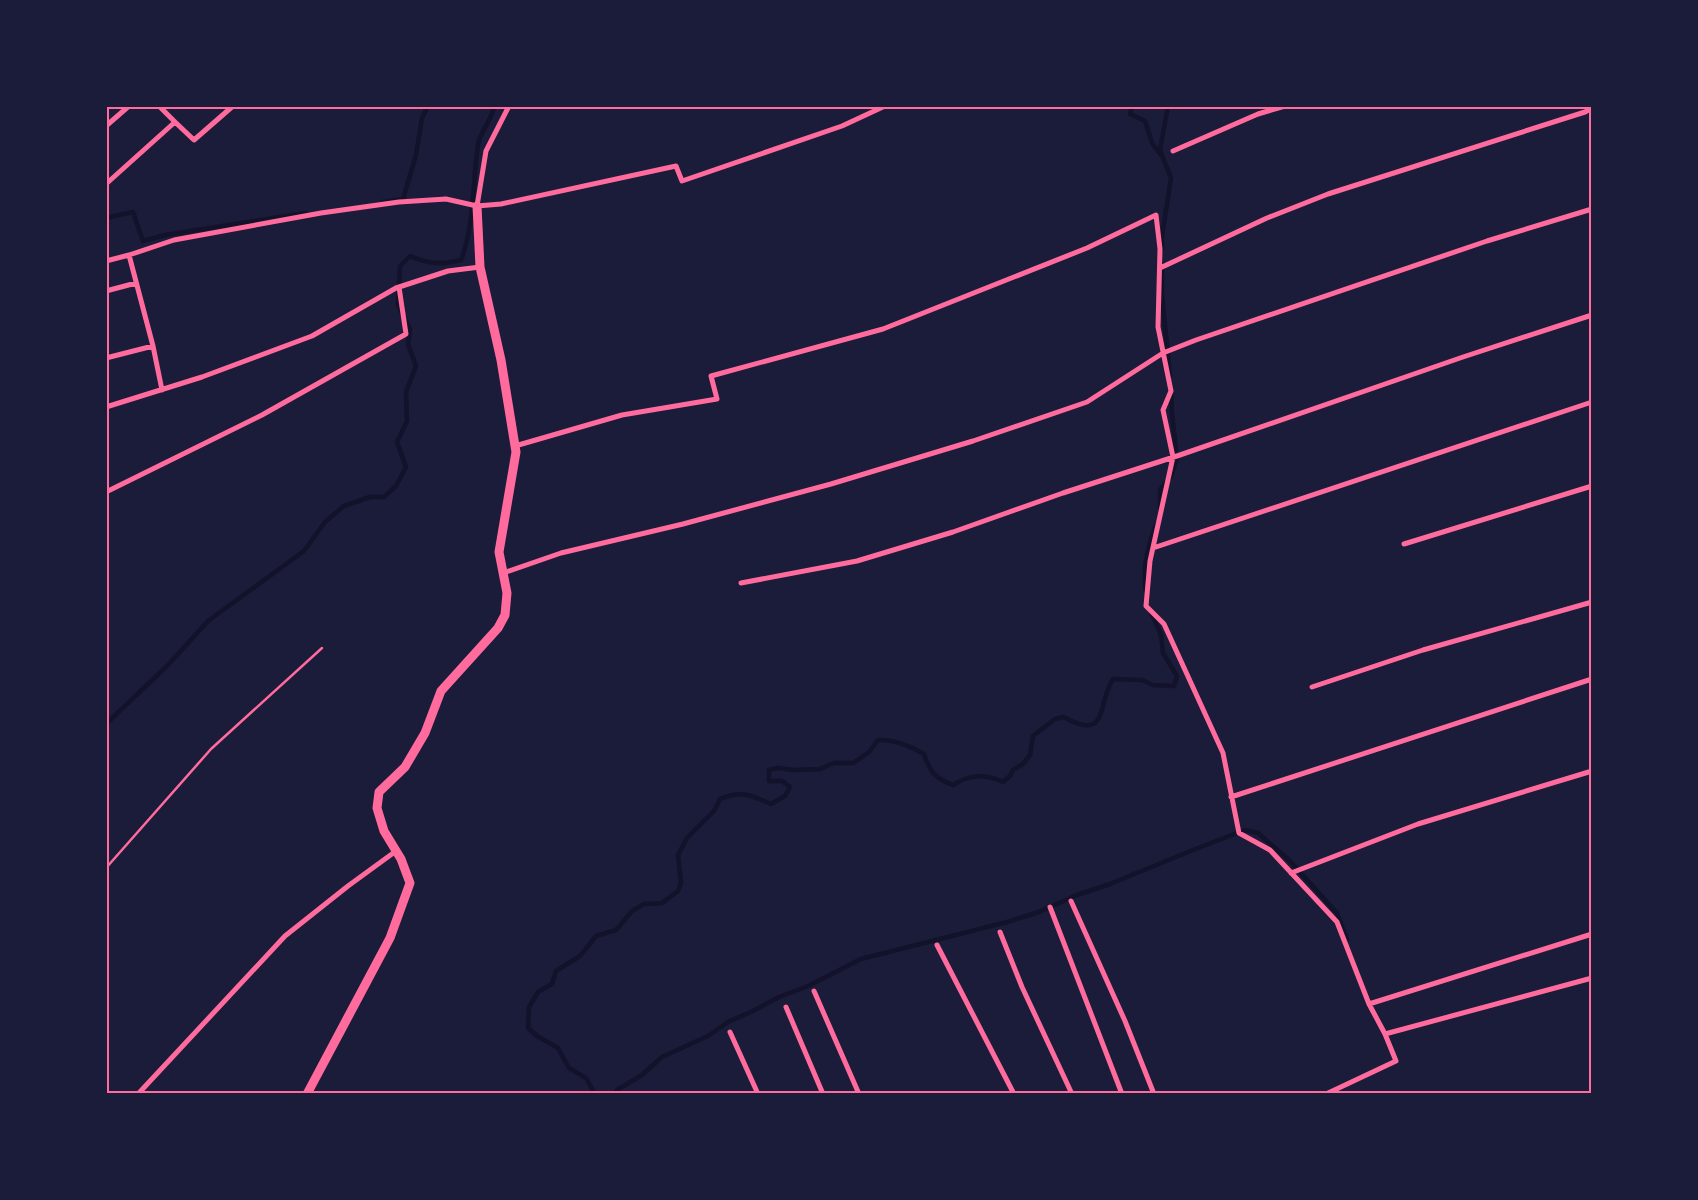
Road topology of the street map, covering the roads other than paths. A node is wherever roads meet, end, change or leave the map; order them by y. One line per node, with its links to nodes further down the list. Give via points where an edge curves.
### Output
1 (128, 106): 9 (street)
2 (159, 106): 8 (street)
3 (233, 106): 8 (street, via 194,140)
4 (509, 106): 12 (street, via 486,151)
5 (885, 106): 12 (street, via 842,126 682,181 676,166 501,204)
6 (1285, 106): 10 (street, via 1258,114)
7 (1592, 108): 17 (street, via 1328,194 1267,218)
8 (175, 122): 11 (street)
9 (106, 126)
10 (1173, 151)
11 (106, 184)
12 (477, 206): 14 (street, via 446,199 399,202 174,240); 16 (street)
13 (1592, 209): 23 (street, via 1205,336)
14 (129, 255): 15 (street); 18 (street)
15 (106, 261)
16 (480, 267): 19 (street, via 448,271); 28 (street, via 501,360)
17 (1160, 268): 23 (street, via 1158,327); 28 (street, via 1156,215 1087,248 883,329 711,376 717,398 622,415)
18 (136, 283): 20 (street); 22 (street)
19 (399, 287): 25 (street, via 312,336); 31 (street, via 406,334 262,415)
20 (106, 291)
21 (1592, 315): 29 (street)
22 (153, 346): 24 (street); 25 (street)
23 (1163, 353): 29 (street, via 1171,391 1163,410); 34 (street, via 1086,402 973,441 683,524 561,553)
24 (106, 358)
25 (162, 390): 27 (street)
26 (1592, 402): 33 (street)
27 (106, 407)
28 (515, 446): 34 (street, via 499,552)
29 (1173, 457): 33 (street); 35 (street, via 954,532 857,561)
30 (1592, 486): 32 (street)
31 (106, 492)
32 (1404, 544)
33 (1153, 548): 40 (street, via 1146,606 1164,624 1223,753)
34 (503, 573): 41 (street, via 507,593 505,615 498,628 441,691 425,733 405,768 379,792 377,808 384,831)
35 (741, 583)
36 (1592, 602): 38 (street, via 1423,650)
37 (1592, 679): 40 (street)
38 (1312, 686)
39 (1592, 771): 42 (street, via 1418,824)
40 (1231, 797): 42 (street, via 1238,833 1270,850)
41 (396, 851): 54 (street, via 285,936); 55 (street, via 410,883 390,938)
42 (1291, 873): 50 (street, via 1337,922)
43 (1071, 901): 62 (street)
44 (1050, 907): 61 (street)
45 (1000, 932): 60 (street)
46 (1592, 934): 50 (street)
47 (937, 945): 59 (street)
48 (1592, 978): 53 (street)
49 (814, 991): 58 (street)
50 (1369, 1004): 53 (street)
51 (786, 1007): 57 (street)
52 (730, 1032): 56 (street)
53 (1385, 1034): 63 (street, via 1396,1061)
54 (138, 1094)
55 (306, 1094)
56 (758, 1094)
57 (822, 1094)
58 (859, 1094)
59 (1014, 1094)
60 (1072, 1094)
61 (1122, 1094)
62 (1154, 1094)
63 (1326, 1094)

